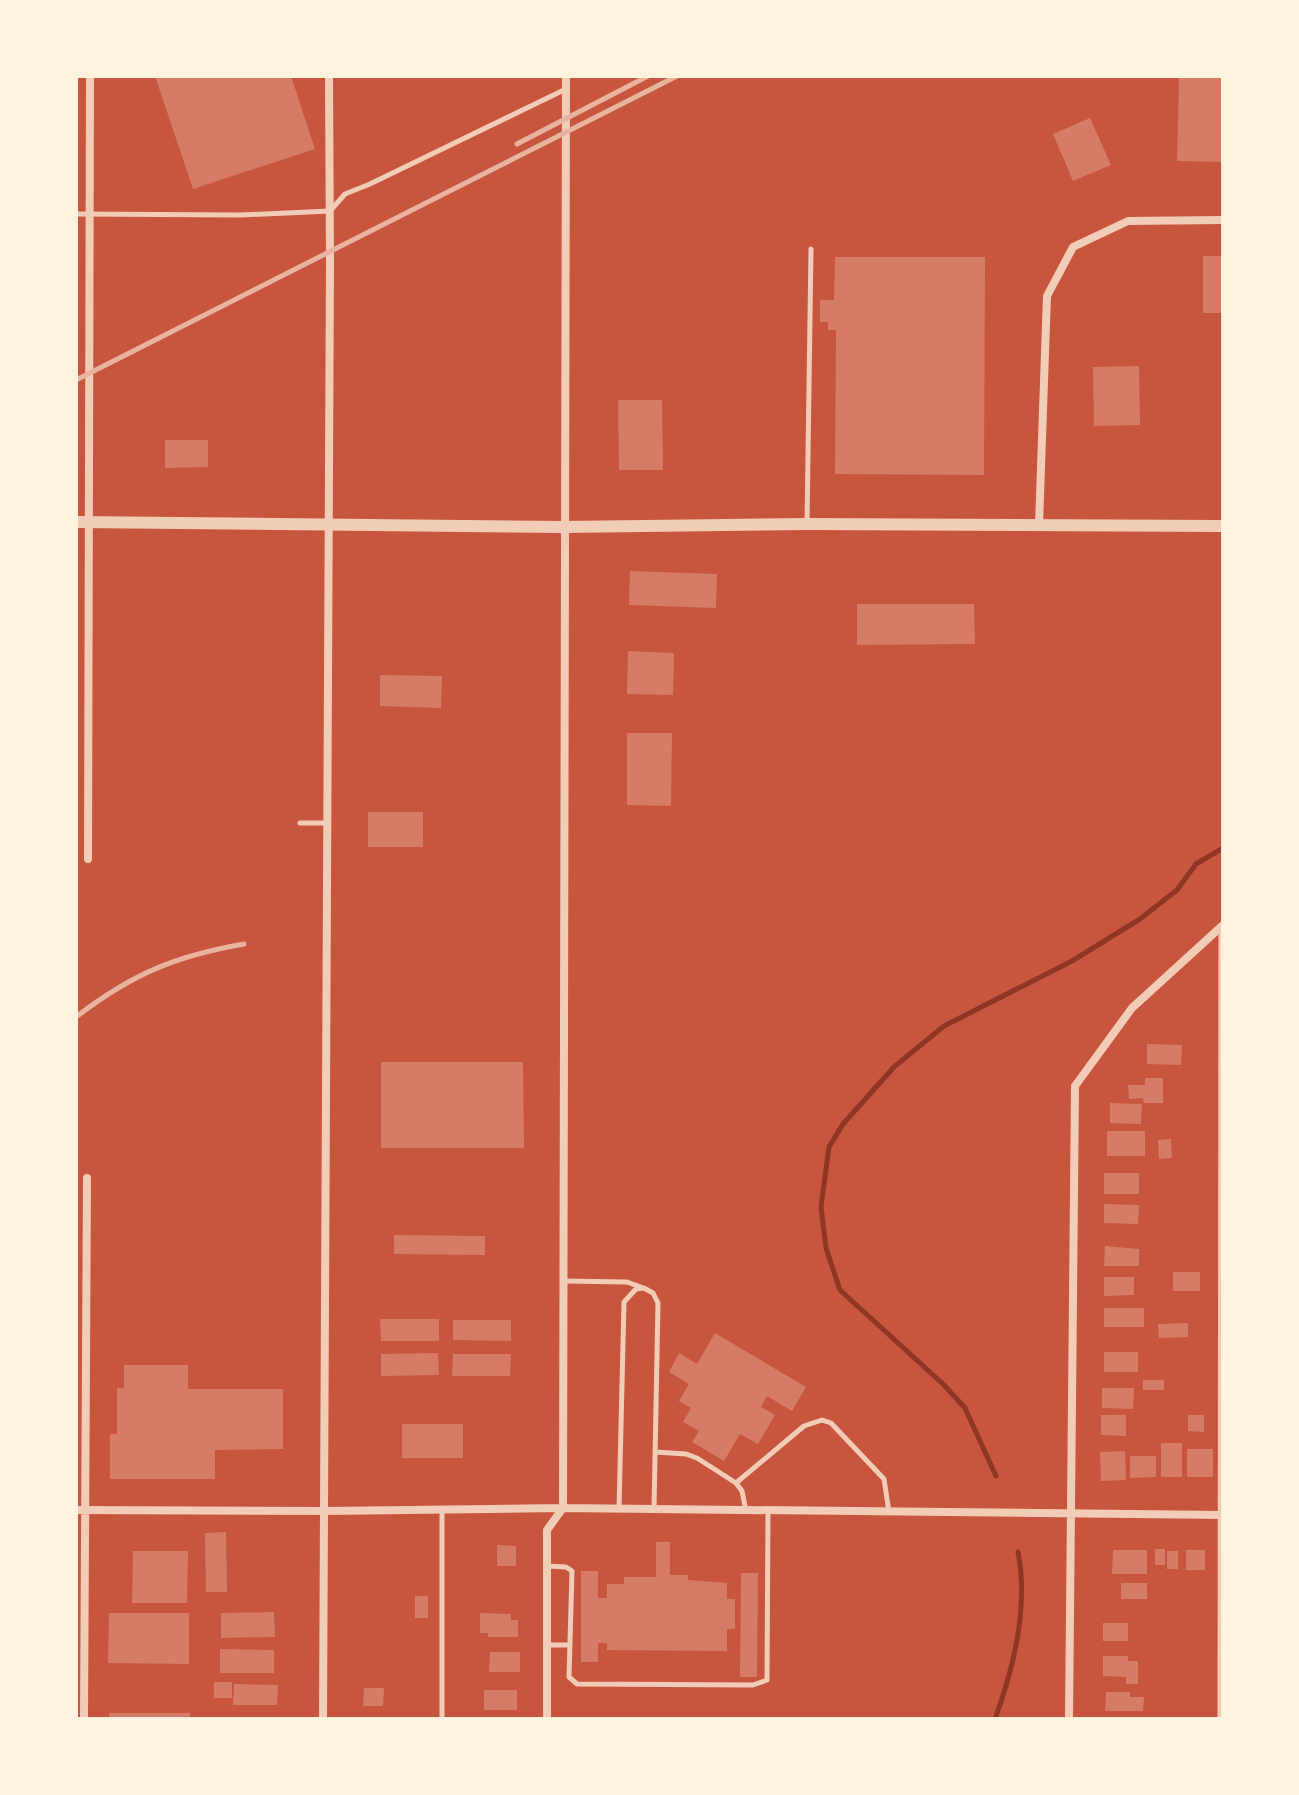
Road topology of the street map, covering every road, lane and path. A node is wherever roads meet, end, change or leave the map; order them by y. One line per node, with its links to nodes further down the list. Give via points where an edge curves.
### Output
1 (90, 76): 7 (street)
2 (329, 76): 5 (street)
3 (566, 76): 4 (street)
4 (566, 89): 5 (lane, via 345,194); 15 (street)
5 (330, 211): 7 (lane); 11 (street)
6 (76, 214): 7 (lane)
7 (90, 215): 10 (street)
8 (1223, 220): 13 (street, via 1128,221 1073,247 1047,296)
9 (811, 249): 12 (lane)
10 (83, 522): 11 (street); 18 (street)
11 (329, 524): 15 (street); 17 (street)
12 (807, 524): 13 (street); 15 (street)
13 (1039, 525): 14 (street)
14 (1223, 526)
15 (564, 527): 21 (street)
16 (300, 823): 17 (lane)
17 (328, 823): 30 (street)
18 (88, 859)
19 (1222, 926): 34 (street, via 1132,1008 1075,1086); 35 (lane)
20 (87, 1178): 27 (street)
21 (563, 1281): 22 (lane, via 627,1282); 25 (street)
22 (644, 1288): 23 (lane, via 658,1303); 26 (lane, via 624,1302)
23 (655, 1452): 24 (lane, via 697,1458); 29 (lane)
24 (736, 1483): 31 (lane); 33 (lane, via 804,1426 822,1420 831,1423 884,1479)
25 (563, 1508): 26 (street); 28 (street); 36 (street, via 547,1530)
26 (619, 1509): 29 (street)
27 (81, 1510): 30 (street); 39 (street)
28 (442, 1510): 30 (street); 41 (lane)
29 (654, 1510): 31 (street)
30 (325, 1511): 40 (street)
31 (746, 1511): 32 (street)
32 (768, 1511): 33 (street); 38 (lane, via 767,1680 753,1685 577,1684 569,1677)
33 (889, 1513): 34 (street)
34 (1072, 1514): 35 (street); 43 (street)
35 (1222, 1515): 44 (lane)
36 (547, 1566): 37 (street); 38 (lane, via 572,1571)
37 (547, 1645): 38 (lane); 42 (street)
38 (570, 1645)
39 (84, 1719)
40 (323, 1719)
41 (442, 1719)
42 (547, 1719)
43 (1069, 1719)
44 (1220, 1719)

